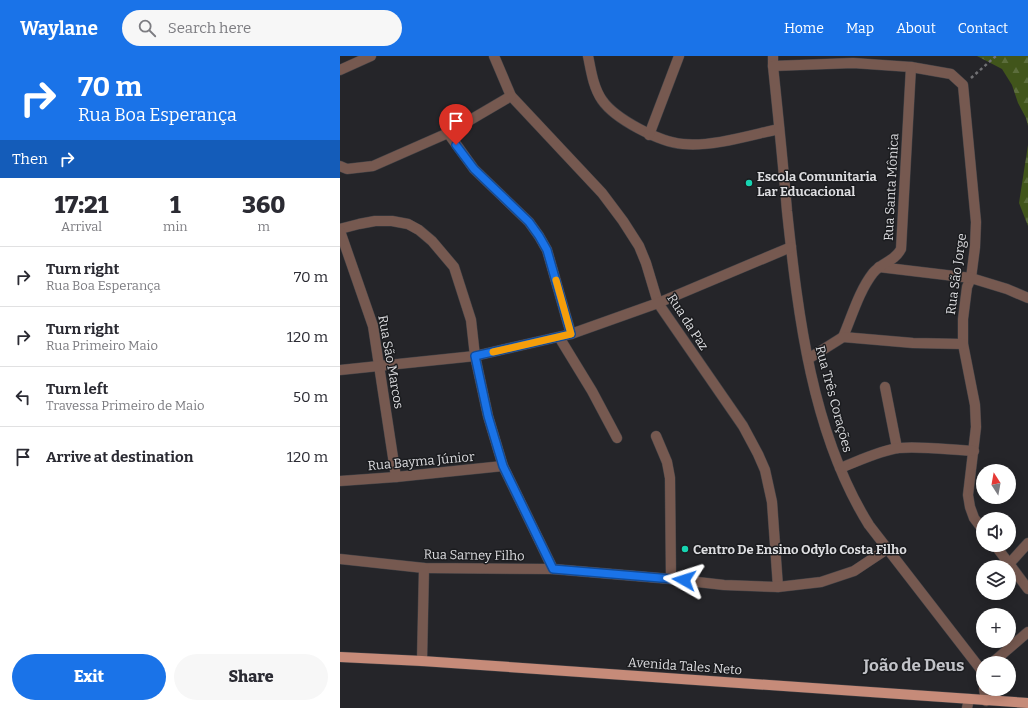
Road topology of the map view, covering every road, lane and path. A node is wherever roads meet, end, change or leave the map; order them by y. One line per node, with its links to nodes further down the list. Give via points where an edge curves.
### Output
1 (371, 56): 8 (street)
2 (494, 56): 10 (street, Rua da Paz)
3 (588, 56): 13 (street, via 601,99 614,113)
4 (679, 56): 13 (street)
5 (996, 56): 9 (path)
6 (773, 61): 7 (street); 11 (street, Rua Três Corações)
7 (912, 67): 9 (street, via 951,74); 17 (street, Rua Santa Mônica, via 901,249 897,256)
8 (340, 70)
9 (963, 85): 18 (street, Rua São Jorge, via 976,222)
10 (511, 96): 12 (street); 20 (street, Rua da Paz, via 602,193 623,221 646,263)
11 (779, 129): 13 (street, via 711,143 683,144); 16 (street, Rua Três Corações)
12 (448, 133): 14 (street, via 373,166 347,169); 21 (street, via 474,169 529,222 539,236 547,250)
13 (649, 134)
14 (340, 166)
15 (340, 230): 25 (street, via 375,221 392,221 408,224 432,241 454,267 471,320); 27 (street, Rua São Marcos, via 373,326)
16 (791, 247): 20 (street); 26 (street, Rua Três Corações)
17 (879, 267): 18 (street); 23 (street, Rua Santa Mônica, via 863,289)
18 (971, 278): 19 (street); 24 (street, Rua São Jorge, via 964,301)
19 (1028, 298)
20 (658, 303): 21 (street); 47 (street, Rua da Paz, via 743,426 765,470 772,502)
21 (571, 334): 22 (street)
22 (559, 337): 25 (street); 31 (street)
23 (843, 337): 24 (street); 26 (street)
24 (963, 344): 33 (street, Rua São Jorge, via 975,405)
25 (475, 356): 27 (street); 34 (street, via 488,416)
26 (808, 359): 35 (street, Rua Três Corações, via 829,440)
27 (380, 366): 28 (street); 36 (street, Rua São Marcos)
28 (340, 370)
29 (885, 387): 32 (street)
30 (656, 436): 46 (street, via 667,462 670,478)
31 (617, 438)
32 (898, 448): 33 (street); 35 (street)
33 (974, 451): 38 (street, Rua São Jorge, via 968,495)
34 (503, 466): 36 (street, Rua Bayma Júnior); 44 (street)
35 (840, 468): 40 (street, Rua Três Corações, via 856,504)
36 (396, 477): 37 (street, Rua Bayma Júnior)
37 (340, 480)
38 (976, 521)
39 (1028, 544): 42 (street)
40 (887, 549): 47 (street, Rua Sarney Filho, via 854,571 835,578); 53 (street, Rua Três Corações)
41 (340, 559): 43 (street, Rua Sarney Filho)
42 (1013, 560)
43 (424, 568): 44 (street, Rua Sarney Filho); 52 (street)
44 (553, 569): 46 (street, Rua Sarney Filho)
45 (1016, 574): 48 (street)
46 (671, 579): 47 (street, Rua Sarney Filho)
47 (778, 588)
48 (1028, 590)
49 (1028, 632): 50 (street)
50 (1000, 656)
51 (340, 657): 52 (main road, Avenida Tales Neto)
52 (422, 661): 57 (main road, Avenida Tales Neto)
53 (976, 665)
54 (985, 696): 55 (street)
55 (986, 700): 56 (main road, Avenida Tales Neto); 57 (main road, Avenida Tales Neto)
56 (1028, 703)
57 (968, 704)

